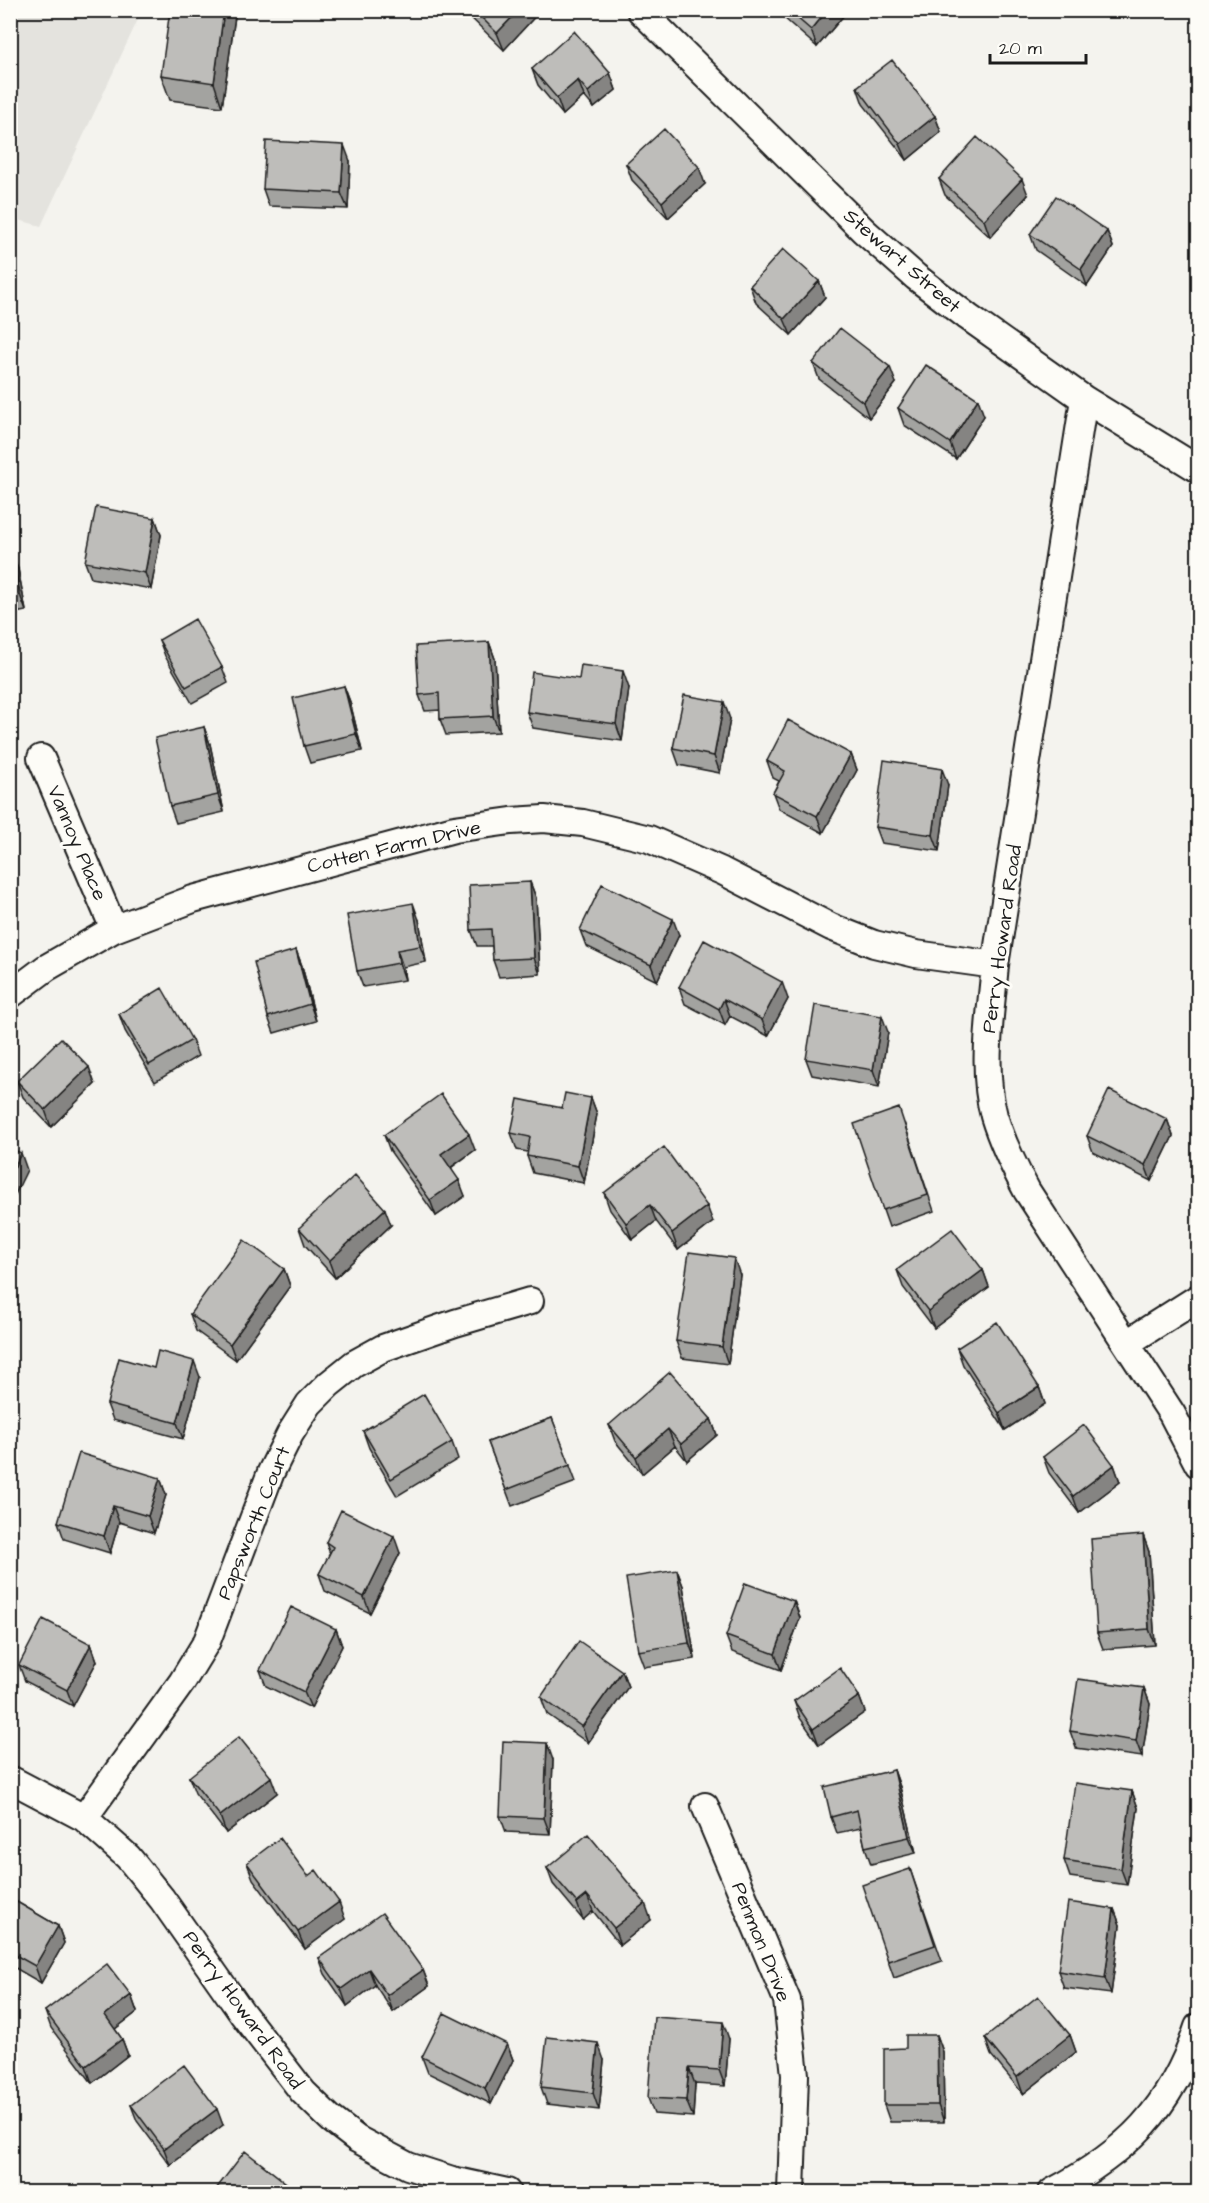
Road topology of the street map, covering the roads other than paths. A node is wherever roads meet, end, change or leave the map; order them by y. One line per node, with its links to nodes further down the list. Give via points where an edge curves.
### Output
1 (640, 10): 2 (street, Stewart Street, via 864,231 916,277)
2 (1084, 399): 3 (street, Stewart Street); 6 (street, Perry Howard Road)
3 (1198, 469)
4 (41, 758): 5 (street, Vannoy Place)
5 (114, 929): 6 (street, Cotten Farm Drive, via 193,899 454,829 544,819 583,823 649,839 874,944); 7 (street, Cotten Farm Drive, via 46,968)
6 (995, 965): 10 (street, Perry Howard Road, via 988,1042 993,1114 1027,1191)
7 (10, 995)
8 (1198, 1298): 10 (street)
9 (530, 1301): 14 (street, Papsworth Court, via 383,1348 354,1364 309,1404 271,1472 207,1641)
10 (1127, 1343): 11 (street, Perry Howard Road)
11 (1198, 1464)
12 (10, 1779): 14 (street, Perry Howard Road)
13 (705, 1806): 17 (street, Penmon Drive, via 787,2000 795,2075)
14 (84, 1818): 16 (street, Perry Howard Road, via 128,1857 303,2092 332,2119 357,2139 408,2166)
15 (1198, 2027): 18 (street, via 1191,2050 1154,2115 1111,2157)
16 (507, 2193)
17 (791, 2193)
18 (1052, 2193)

